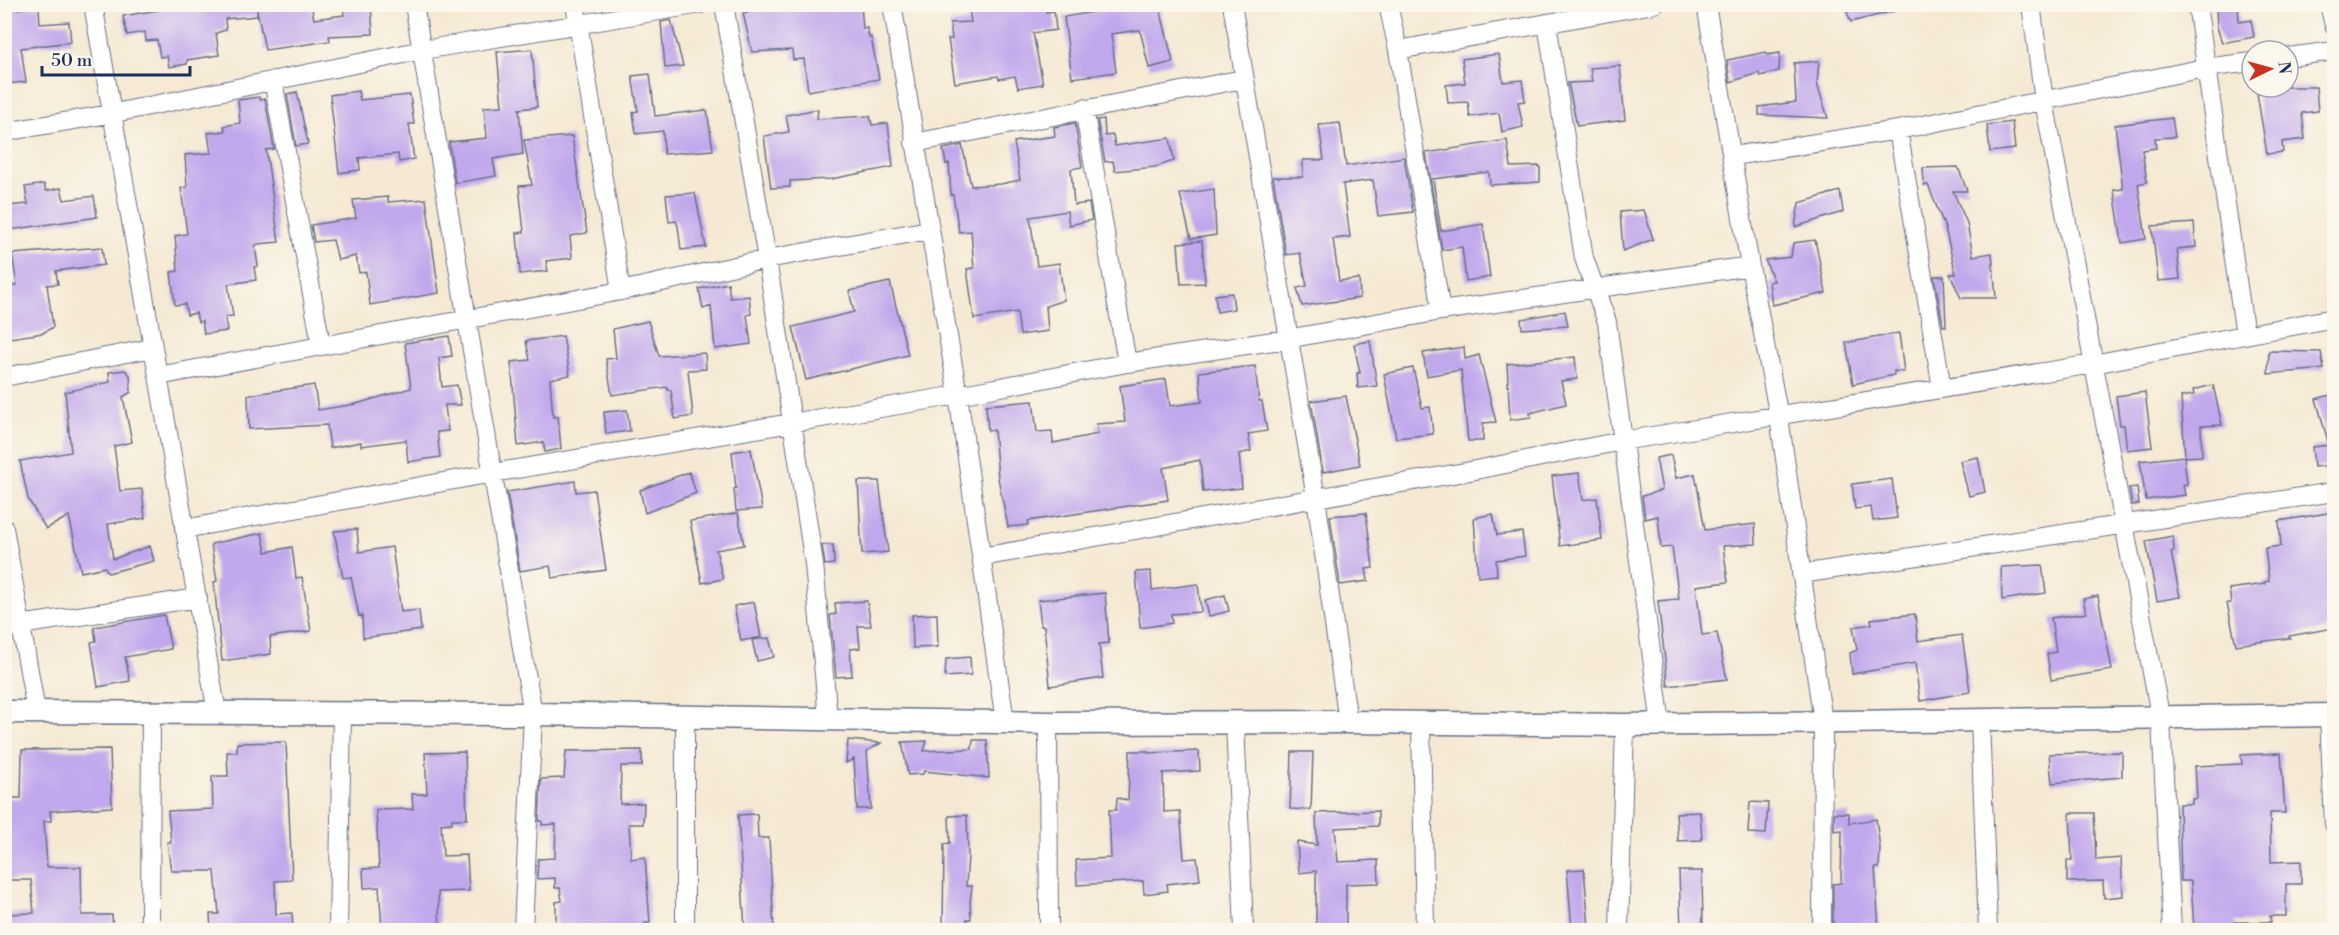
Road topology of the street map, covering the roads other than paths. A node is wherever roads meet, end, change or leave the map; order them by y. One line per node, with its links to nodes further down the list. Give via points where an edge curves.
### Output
1 (93, 4): 27 (street)
2 (414, 4): 17 (street)
3 (575, 4): 15 (street)
4 (701, 4): 15 (street)
5 (724, 4): 33 (street)
6 (892, 4): 30 (street)
7 (1232, 4): 23 (street)
8 (1388, 4): 18 (street)
9 (1654, 4): 14 (street)
10 (1706, 4): 31 (street)
11 (2031, 4): 25 (street)
12 (2197, 4): 22 (street)
13 (2329, 4): 16 (street)
14 (1547, 23): 18 (street); 35 (street, via 1584,258)
15 (579, 24): 17 (street); 36 (street)
16 (2334, 26)
17 (423, 50): 24 (street); 38 (street)
18 (1398, 50): 37 (street)
19 (2334, 51): 20 (street)
20 (2300, 55)
21 (2240, 64): 22 (street)
22 (2205, 68): 25 (street); 40 (street)
23 (1243, 79): 26 (street); 41 (street)
24 (273, 80): 27 (street); 42 (street)
25 (2044, 101): 28 (street); 45 (street)
26 (1084, 108): 30 (street); 44 (street)
27 (110, 114): 29 (street); 43 (street)
28 (1898, 130): 31 (street); 48 (street)
29 (4, 132)
30 (914, 143): 32 (street)
31 (1733, 156): 34 (street)
32 (929, 230): 33 (street); 49 (street)
33 (767, 259): 36 (street); 51 (street)
34 (1750, 266): 35 (street); 50 (street)
35 (1597, 289): 37 (street); 52 (street, via 1607,322)
36 (621, 291): 38 (street)
37 (1441, 311): 41 (street)
38 (467, 318): 42 (street); 53 (street)
39 (2334, 318): 40 (street)
40 (2245, 335): 45 (street)
41 (1287, 339): 44 (street); 55 (street)
42 (321, 344): 46 (street)
43 (152, 348): 46 (street); 47 (street)
44 (1127, 363): 49 (street)
45 (2093, 364): 48 (street); 56 (street)
46 (158, 376): 58 (street)
47 (4, 377)
48 (1942, 388): 50 (street)
49 (958, 395): 51 (street); 59 (street)
50 (1779, 417): 52 (street); 60 (street)
51 (793, 424): 53 (street); 72 (street, via 814,564)
52 (1622, 441): 55 (street); 82 (street)
53 (493, 473): 58 (street); 69 (street)
54 (2334, 492): 56 (street)
55 (1316, 498): 59 (street); 77 (street)
56 (2124, 526): 60 (street); 74 (street)
57 (4, 528): 61 (street)
58 (184, 529): 62 (street)
59 (981, 557): 75 (street)
60 (1801, 574): 78 (street)
61 (10, 595): 63 (street)
62 (198, 598): 63 (street); 66 (street)
63 (20, 625): 64 (street)
64 (36, 711): 65 (street); 68 (street)
65 (4, 712)
66 (217, 713): 67 (street); 68 (street)
67 (342, 713): 69 (street); 85 (street)
68 (151, 714): 84 (street)
69 (533, 714): 71 (street); 86 (street)
70 (2332, 715): 74 (street); 83 (street)
71 (685, 718): 72 (street); 87 (street)
72 (828, 719): 75 (street)
73 (1980, 720): 74 (street); 78 (street); 93 (street)
74 (2161, 720): 94 (street)
75 (1005, 722): 79 (street)
76 (1235, 722): 77 (street); 79 (street); 89 (street)
77 (1348, 722): 80 (street)
78 (1823, 722): 82 (street); 92 (street)
79 (1048, 723): 88 (street)
80 (1421, 723): 81 (street); 90 (street)
81 (1625, 725): 82 (street); 91 (street)
82 (1661, 725)
83 (2334, 824)
84 (150, 930)
85 (338, 930)
86 (523, 930)
87 (685, 930)
88 (1049, 930)
89 (1244, 930)
90 (1425, 930)
91 (1619, 930)
92 (1822, 930)
93 (1988, 930)
94 (2172, 930)

